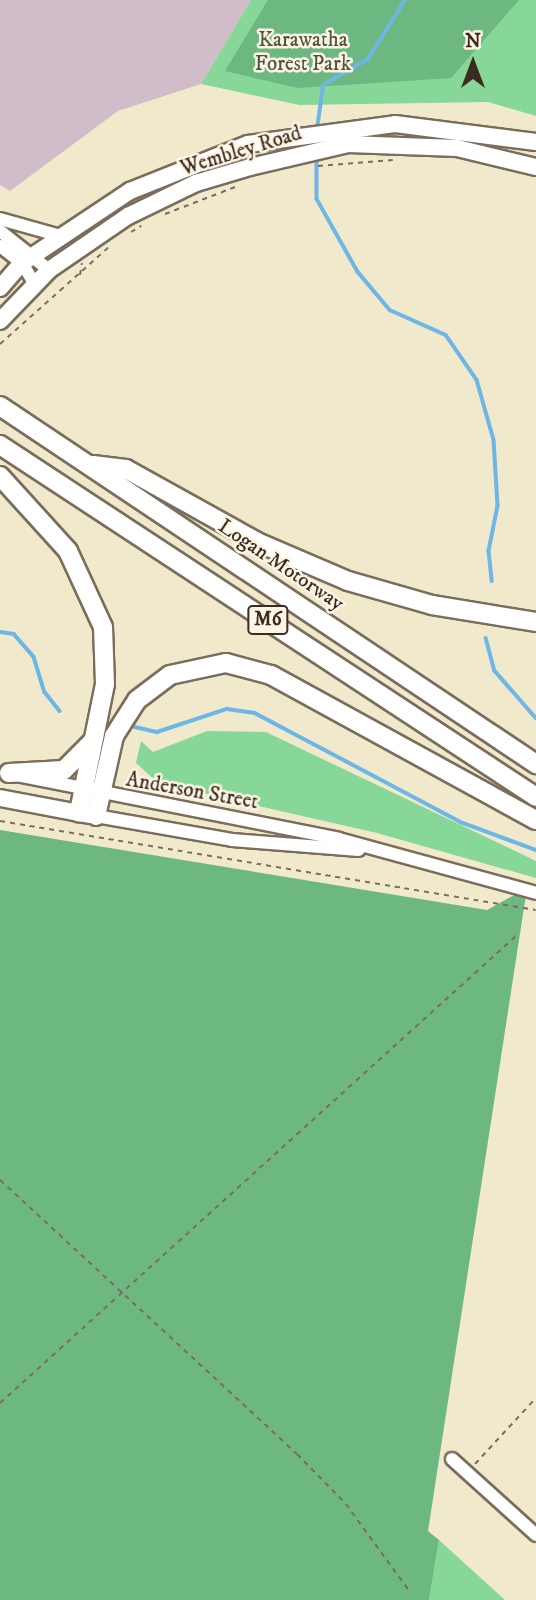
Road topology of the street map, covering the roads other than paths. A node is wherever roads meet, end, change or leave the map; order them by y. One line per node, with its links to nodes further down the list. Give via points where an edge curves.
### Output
1 (536, 142): 5 (main road, Wembley Road, via 429,125 349,126 305,132 170,172)
2 (536, 167): 8 (main road, Wembley Road, via 457,148 348,144 305,160 196,183 128,216)
3 (0, 219): 5 (street)
4 (0, 231): 7 (street)
5 (61, 236): 7 (main road, Wembley Road)
6 (0, 246): 7 (street)
7 (27, 259): 8 (street); 9 (street); 10 (main road, Wembley Road)
8 (49, 270): 9 (main road, Wembley Road)
9 (34, 283): 11 (main road, Wembley Road)
10 (0, 288)
11 (0, 321)
12 (0, 406): 14 (highway, Logan Motorway / M6)
13 (0, 445): 21 (highway, M6)
14 (89, 464): 16 (highway, via 126,469 257,542 348,581 432,605); 18 (highway, Logan Motorway / M6)
15 (0, 476): 17 (highway, via 68,551 95,601 106,666)
16 (536, 622)
17 (94, 739): 19 (highway, via 64,770); 20 (highway)
18 (536, 764)
19 (4, 772): 20 (street, Anderson Street)
20 (91, 794): 23 (highway); 24 (highway, via 114,736 137,699 170,675 226,663 271,675); 25 (street, Anderson Street)
21 (536, 797)
22 (0, 798): 23 (main road, Anderson Street)
23 (88, 814): 25 (street, Anderson Street, via 232,840)
24 (536, 820)
25 (377, 850): 26 (street, Anderson Street)
26 (536, 894)
27 (452, 1459): 28 (street)
28 (536, 1535)

